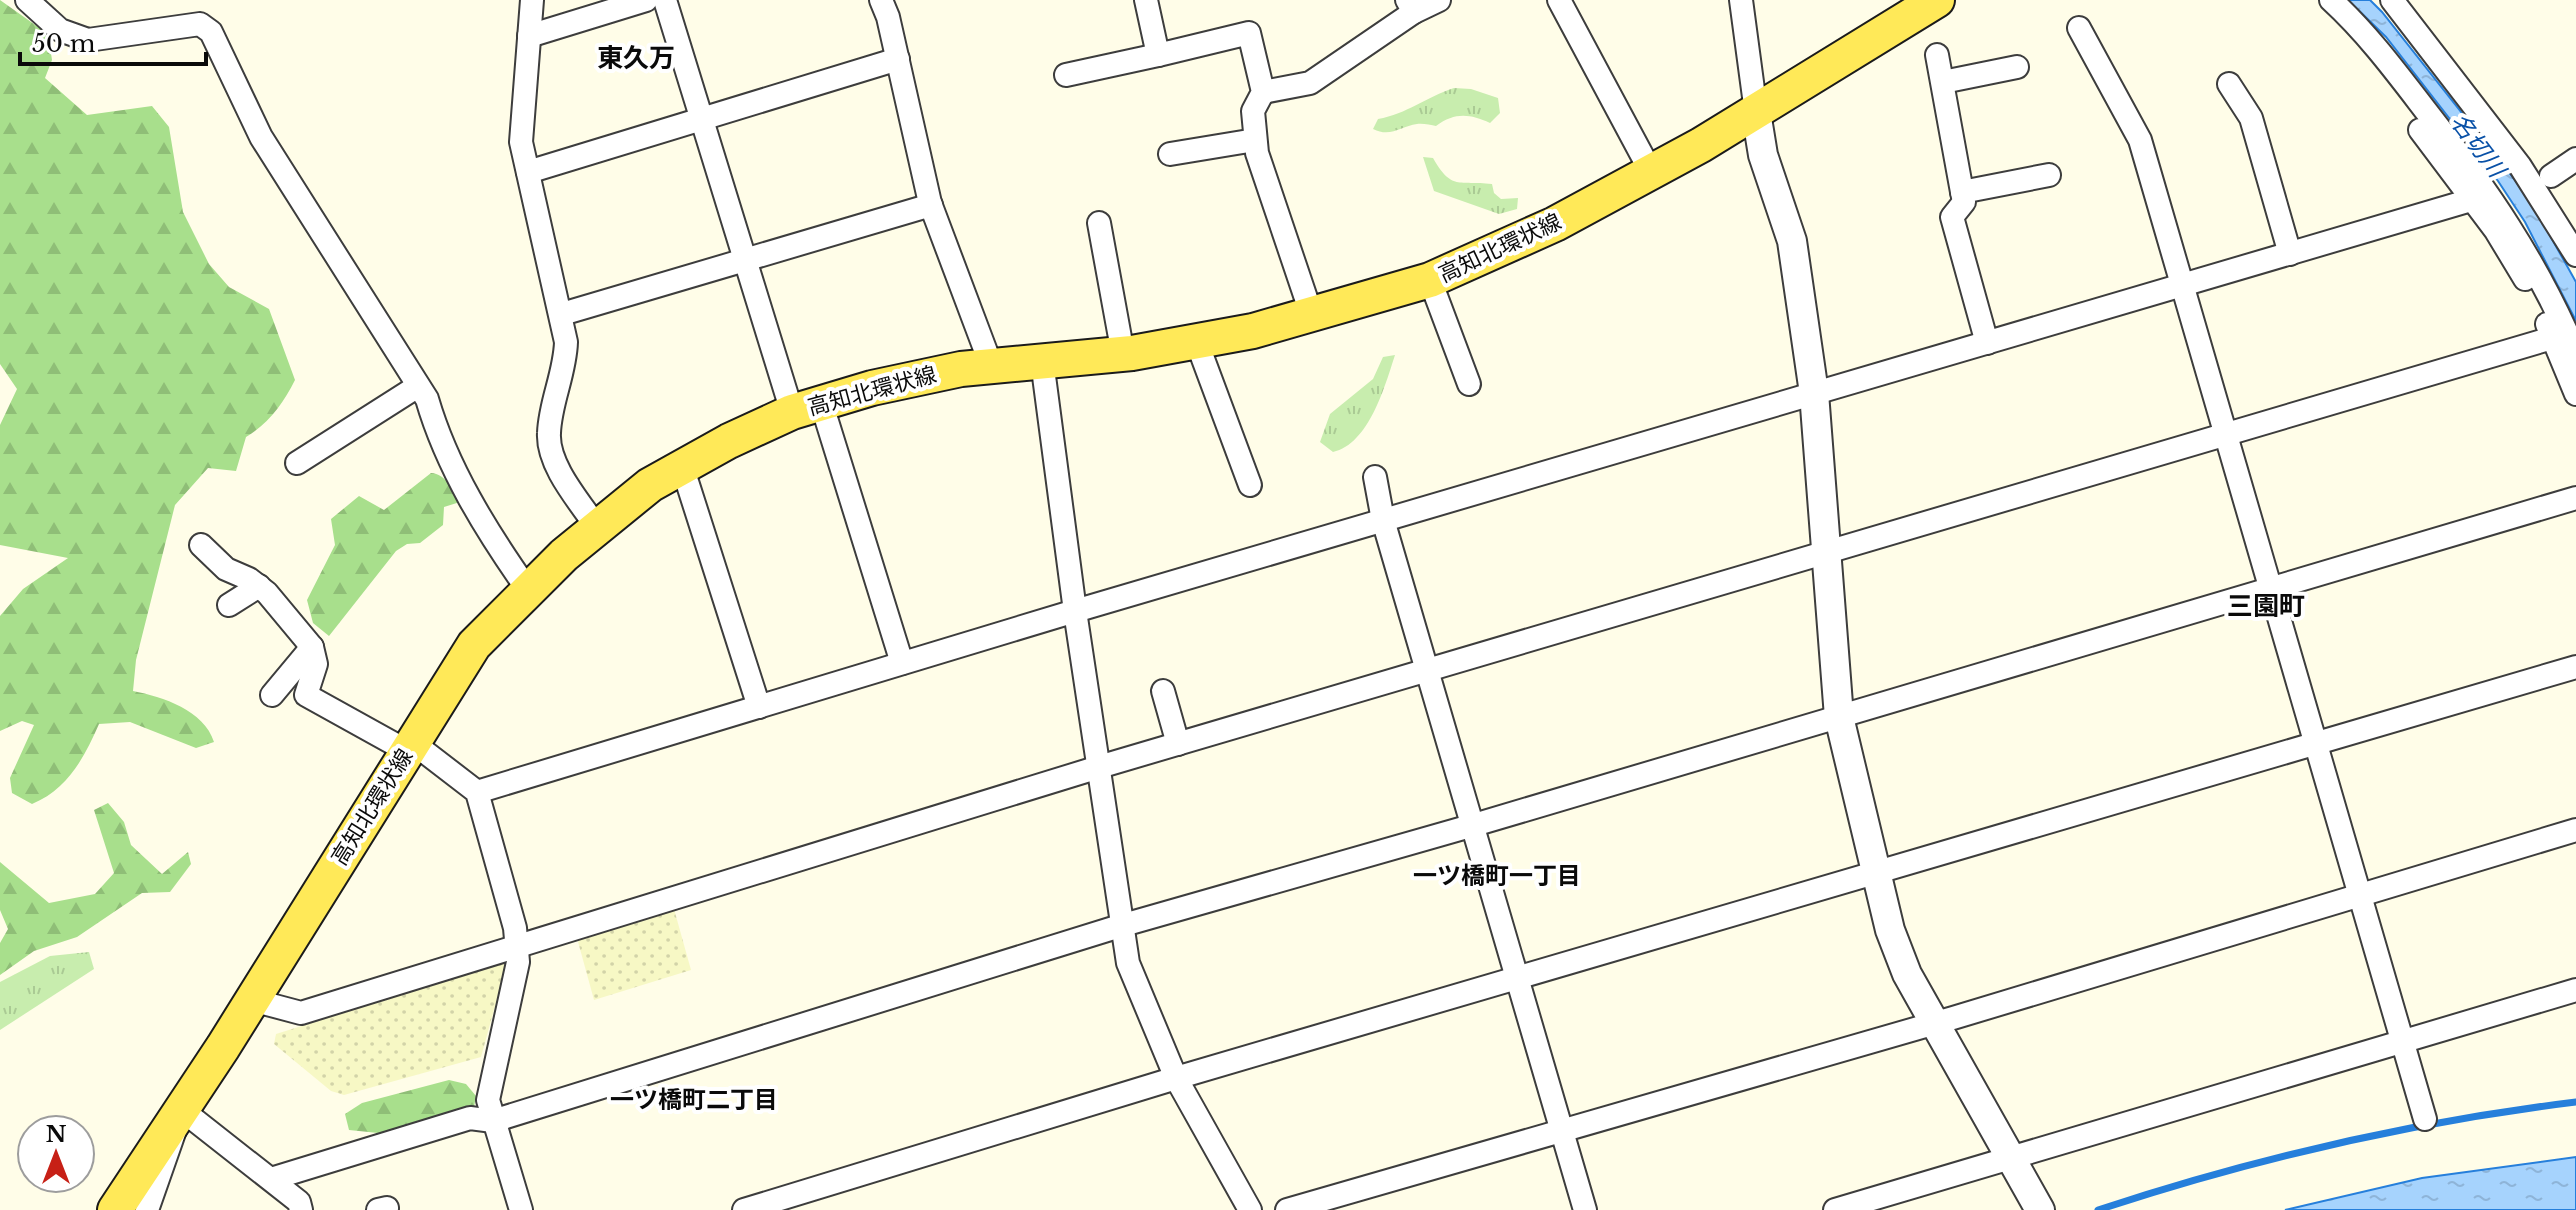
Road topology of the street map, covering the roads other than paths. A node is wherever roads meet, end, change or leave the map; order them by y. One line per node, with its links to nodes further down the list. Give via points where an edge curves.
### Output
1 (27, 0): 53 (street, via 60,30 88,40 200,24 211,32 261,137)
2 (532, 0): 15 (street)
3 (646, 0): 15 (street)
4 (665, 0): 25 (street)
5 (881, 0): 18 (street)
6 (1146, 0): 16 (street)
7 (1439, 0): 13 (street)
8 (1559, 0): 31 (street)
9 (1741, 0): 24 (street)
10 (1937, 0): 24 (main road, 高知北環状線)
11 (2331, 0): 49 (street, via 2368,36 2483,184 2521,241)
12 (2392, 0): 39 (street, via 2520,166)
13 (1410, 6): 23 (street, via 1310,83)
14 (2079, 28): 42 (street, via 2140,140)
15 (529, 36): 30 (street, via 521,142)
16 (1158, 55): 20 (street); 23 (street, via 1249,33)
17 (1937, 55): 21 (street)
18 (898, 59): 25 (street); 36 (street)
19 (2017, 67): 21 (street)
20 (1066, 75)
21 (1943, 82): 34 (street)
22 (2229, 84): 38 (street, via 2251,118)
23 (1263, 92): 27 (street, via 1253,111)
24 (1756, 112): 31 (main road, 高知北環状線); 54 (street, via 1763,155 1792,241)
25 (701, 119): 30 (street); 40 (street)
26 (2420, 130): 35 (street)
27 (1255, 140): 28 (street); 44 (street)
28 (1170, 154)
29 (2576, 159): 33 (street)
30 (528, 172): 43 (street)
31 (1651, 172): 41 (main road, 高知北環状線)
32 (2049, 175): 34 (street)
33 (2551, 176)
34 (1962, 192): 47 (street, via 1964,202 1952,217)
35 (2471, 200): 38 (street); 45 (street, via 2519,268)
36 (931, 205): 40 (street); 51 (street)
37 (1099, 223): 48 (street)
38 (2290, 254): 42 (street)
39 (2576, 255)
40 (744, 260): 43 (street); 56 (street)
41 (1430, 280): 44 (main road, 高知北環状線); 52 (street)
42 (2183, 286): 47 (street); 57 (street)
43 (562, 314): 64 (street, via 566,358 550,423 550,446)
44 (1312, 316): 46 (main road, 高知北環状線)
45 (2552, 338): 55 (street); 57 (street)
46 (1196, 340): 48 (main road, 高知北環状線); 61 (street)
47 (1987, 343): 54 (street)
48 (1123, 354): 50 (main road, 高知北環状線)
49 (2576, 354)
50 (1042, 361): 51 (main road, 高知北環状線); 71 (street)
51 (991, 365): 56 (main road, 高知北環状線, via 925,375)
52 (1469, 384)
53 (418, 386): 58 (street); 69 (street, via 467,493)
54 (1814, 393): 63 (street); 66 (street)
55 (2576, 394)
56 (806, 407): 59 (main road, 高知北環状線); 73 (street)
57 (2226, 435): 66 (street); 68 (street)
58 (297, 463)
59 (682, 466): 64 (main road, 高知北環状線); 78 (street)
60 (1375, 477): 63 (street)
61 (1250, 485)
62 (2576, 498): 68 (street)
63 (1383, 520): 71 (street); 75 (street)
64 (596, 526): 69 (main road, 高知北環状線)
65 (201, 545): 67 (street, via 226,569)
66 (1825, 551): 75 (street); 79 (street)
67 (259, 586): 70 (street); 72 (street)
68 (2271, 589): 79 (street); 80 (street)
69 (528, 590): 82 (main road, 高知北環状線, via 474,645)
70 (229, 605)
71 (1075, 611): 73 (street); 83 (street)
72 (312, 647): 77 (street); 82 (street, via 316,664 306,695)
73 (902, 663): 78 (street)
74 (2576, 667): 80 (street)
75 (1428, 670): 81 (street); 85 (street)
76 (1163, 691): 81 (street)
77 (272, 695)
78 (759, 707): 84 (street)
79 (1839, 717): 85 (street); 87 (street)
80 (2315, 742): 87 (street); 88 (street)
81 (1178, 744): 83 (street)
82 (410, 747): 84 (street); 93 (main road, 高知北環状線)
83 (1099, 767): 89 (street); 90 (street)
84 (477, 792): 90 (street)
85 (1474, 825): 89 (street); 91 (street)
86 (2576, 830): 88 (street)
87 (1876, 872): 91 (street); 94 (street, via 1890,930)
88 (2359, 894): 94 (street); 95 (street)
89 (1120, 926): 96 (street, via 1128,963); 99 (street)
90 (518, 943): 93 (street, via 301,1013); 99 (street, via 488,1100)
91 (1519, 977): 96 (street); 100 (street)
92 (2576, 990): 95 (street)
93 (252, 1000): 97 (main road, 高知北環状線)
94 (1933, 1023): 100 (street); 101 (street)
95 (2404, 1042): 98 (street); 101 (street)
96 (1176, 1078): 107 (street); 108 (street)
97 (182, 1110): 102 (street); 103 (main road, 高知北環状線); 104 (street)
98 (2425, 1119)
99 (493, 1121): 102 (street, via 470,1118); 106 (street)
100 (1562, 1128): 109 (street); 110 (street)
101 (2010, 1158): 111 (street); 112 (street)
102 (271, 1179): 105 (street, via 299,1202)
103 (115, 1210)
104 (147, 1210)
105 (301, 1210)
106 (521, 1210)
107 (744, 1210)
108 (1250, 1210)
109 (1287, 1210)
110 (1585, 1210)
111 (1835, 1210)
112 (2040, 1210)

